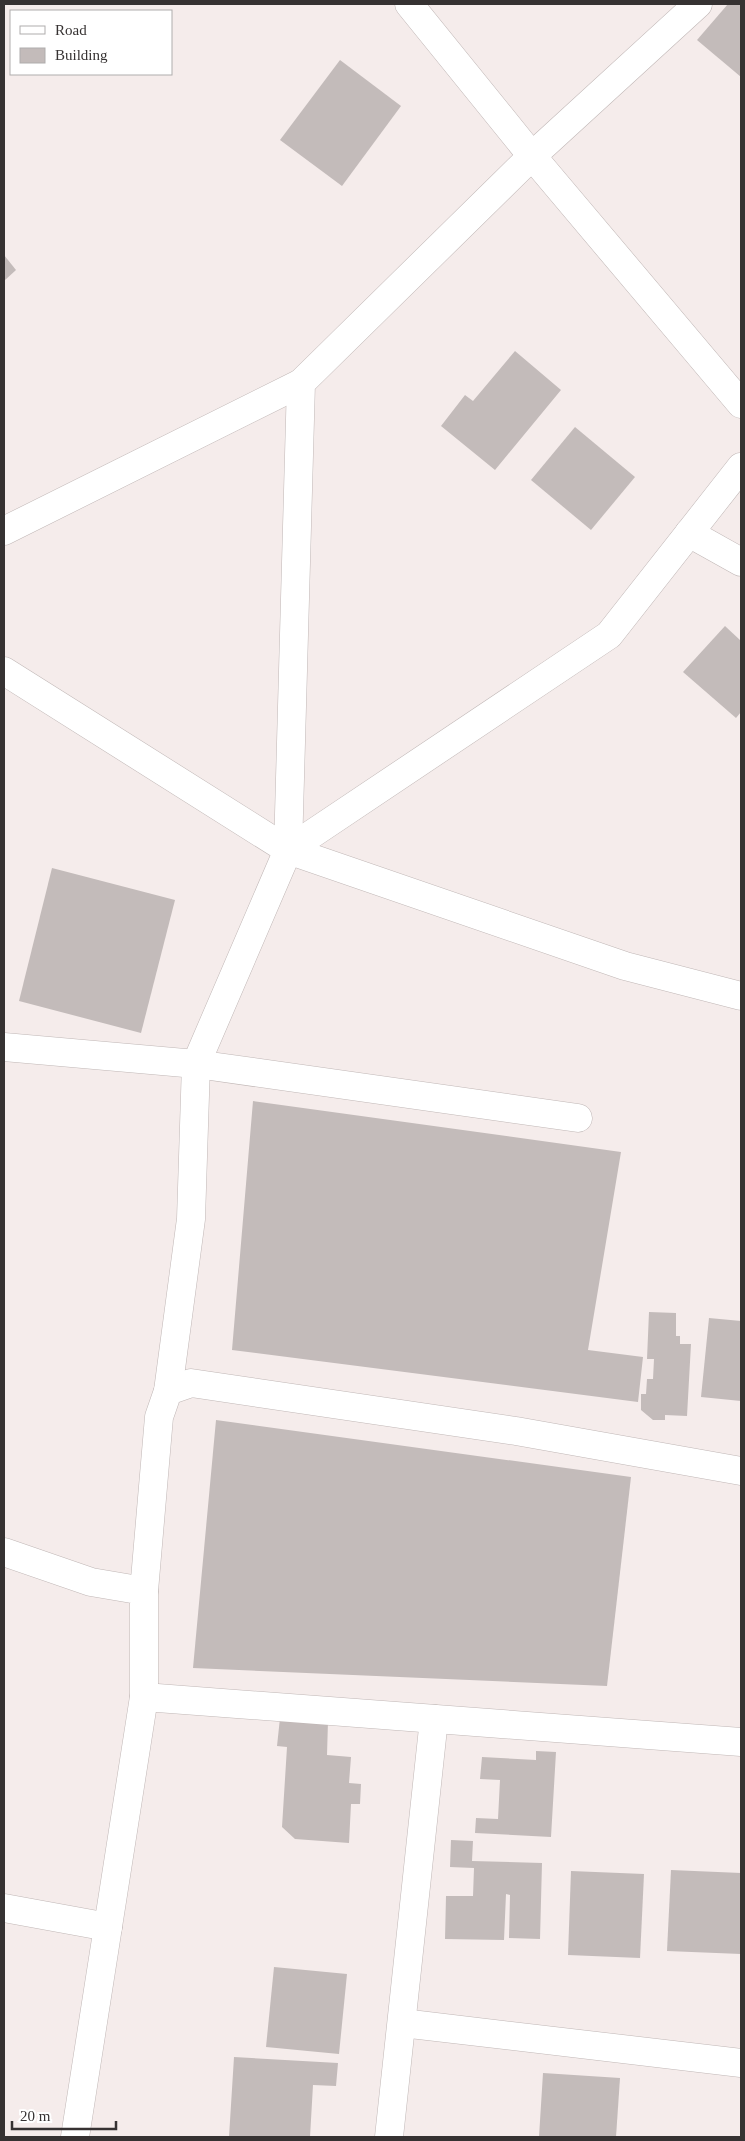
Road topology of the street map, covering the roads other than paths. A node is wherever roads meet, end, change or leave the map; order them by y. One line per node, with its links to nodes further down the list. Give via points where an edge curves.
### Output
1 (409, 4): 3 (street)
2 (698, 4): 3 (street)
3 (532, 156): 4 (street); 5 (street)
4 (301, 383): 7 (street); 11 (street)
5 (741, 404)
6 (741, 467): 8 (street)
7 (4, 531)
8 (689, 534): 9 (street); 11 (street, via 609,635)
9 (741, 562)
10 (4, 671): 11 (street)
11 (288, 850): 12 (street, via 625,966); 14 (street)
12 (741, 996)
13 (4, 1047): 14 (street)
14 (196, 1064): 15 (street); 16 (street, via 191,1219)
15 (578, 1118)
16 (168, 1391): 17 (street, via 191,1383 516,1431); 19 (street, via 159,1417)
17 (741, 1471)
18 (4, 1552): 19 (street, via 91,1582)
19 (144, 1591): 20 (street)
20 (144, 1697): 21 (street); 24 (street)
21 (434, 1719): 22 (street); 25 (street)
22 (741, 1742)
23 (4, 1908): 24 (street)
24 (108, 1926): 27 (street)
25 (402, 2023): 26 (street); 28 (street)
26 (741, 2063)
27 (75, 2137)
28 (389, 2137)

